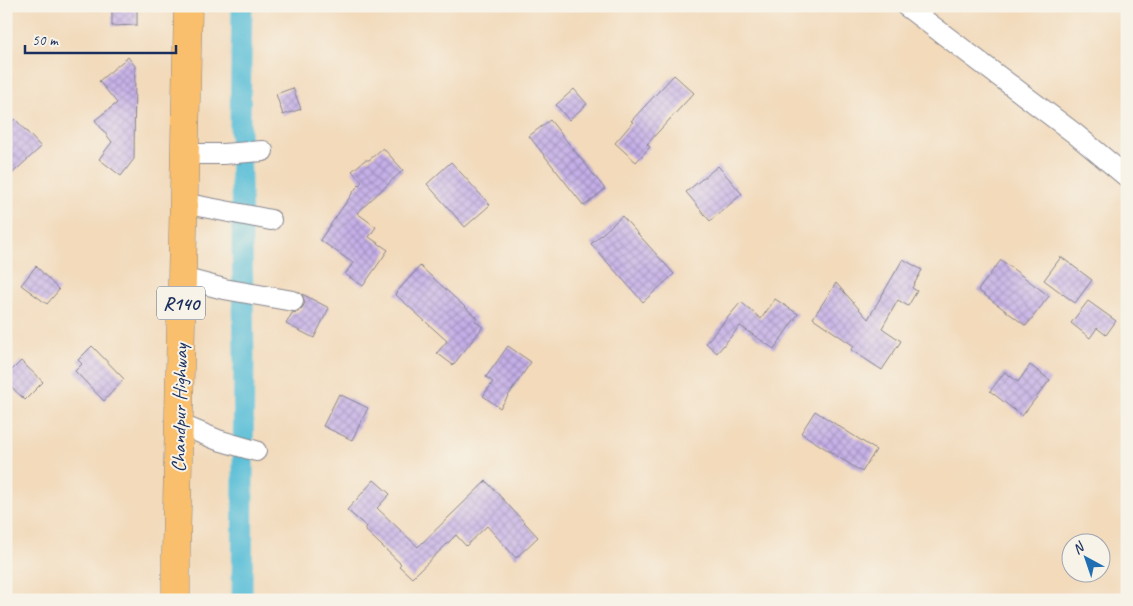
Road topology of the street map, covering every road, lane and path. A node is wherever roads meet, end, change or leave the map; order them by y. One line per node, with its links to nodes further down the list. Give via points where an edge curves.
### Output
1 (188, 6): 4 (main road, Chandpur Highway / R140)
2 (906, 6): 5 (street, via 1074,133)
3 (263, 151): 4 (street)
4 (185, 154): 6 (main road, Chandpur Highway / R140)
5 (1127, 178)
6 (183, 203): 7 (street); 8 (main road, Chandpur Highway / R140)
7 (271, 220)
8 (182, 278): 9 (street); 10 (main road, Chandpur Highway / R140)
9 (293, 301)
10 (178, 424): 11 (street); 12 (main road, Chandpur Highway / R140)
11 (256, 451)
12 (176, 600)

